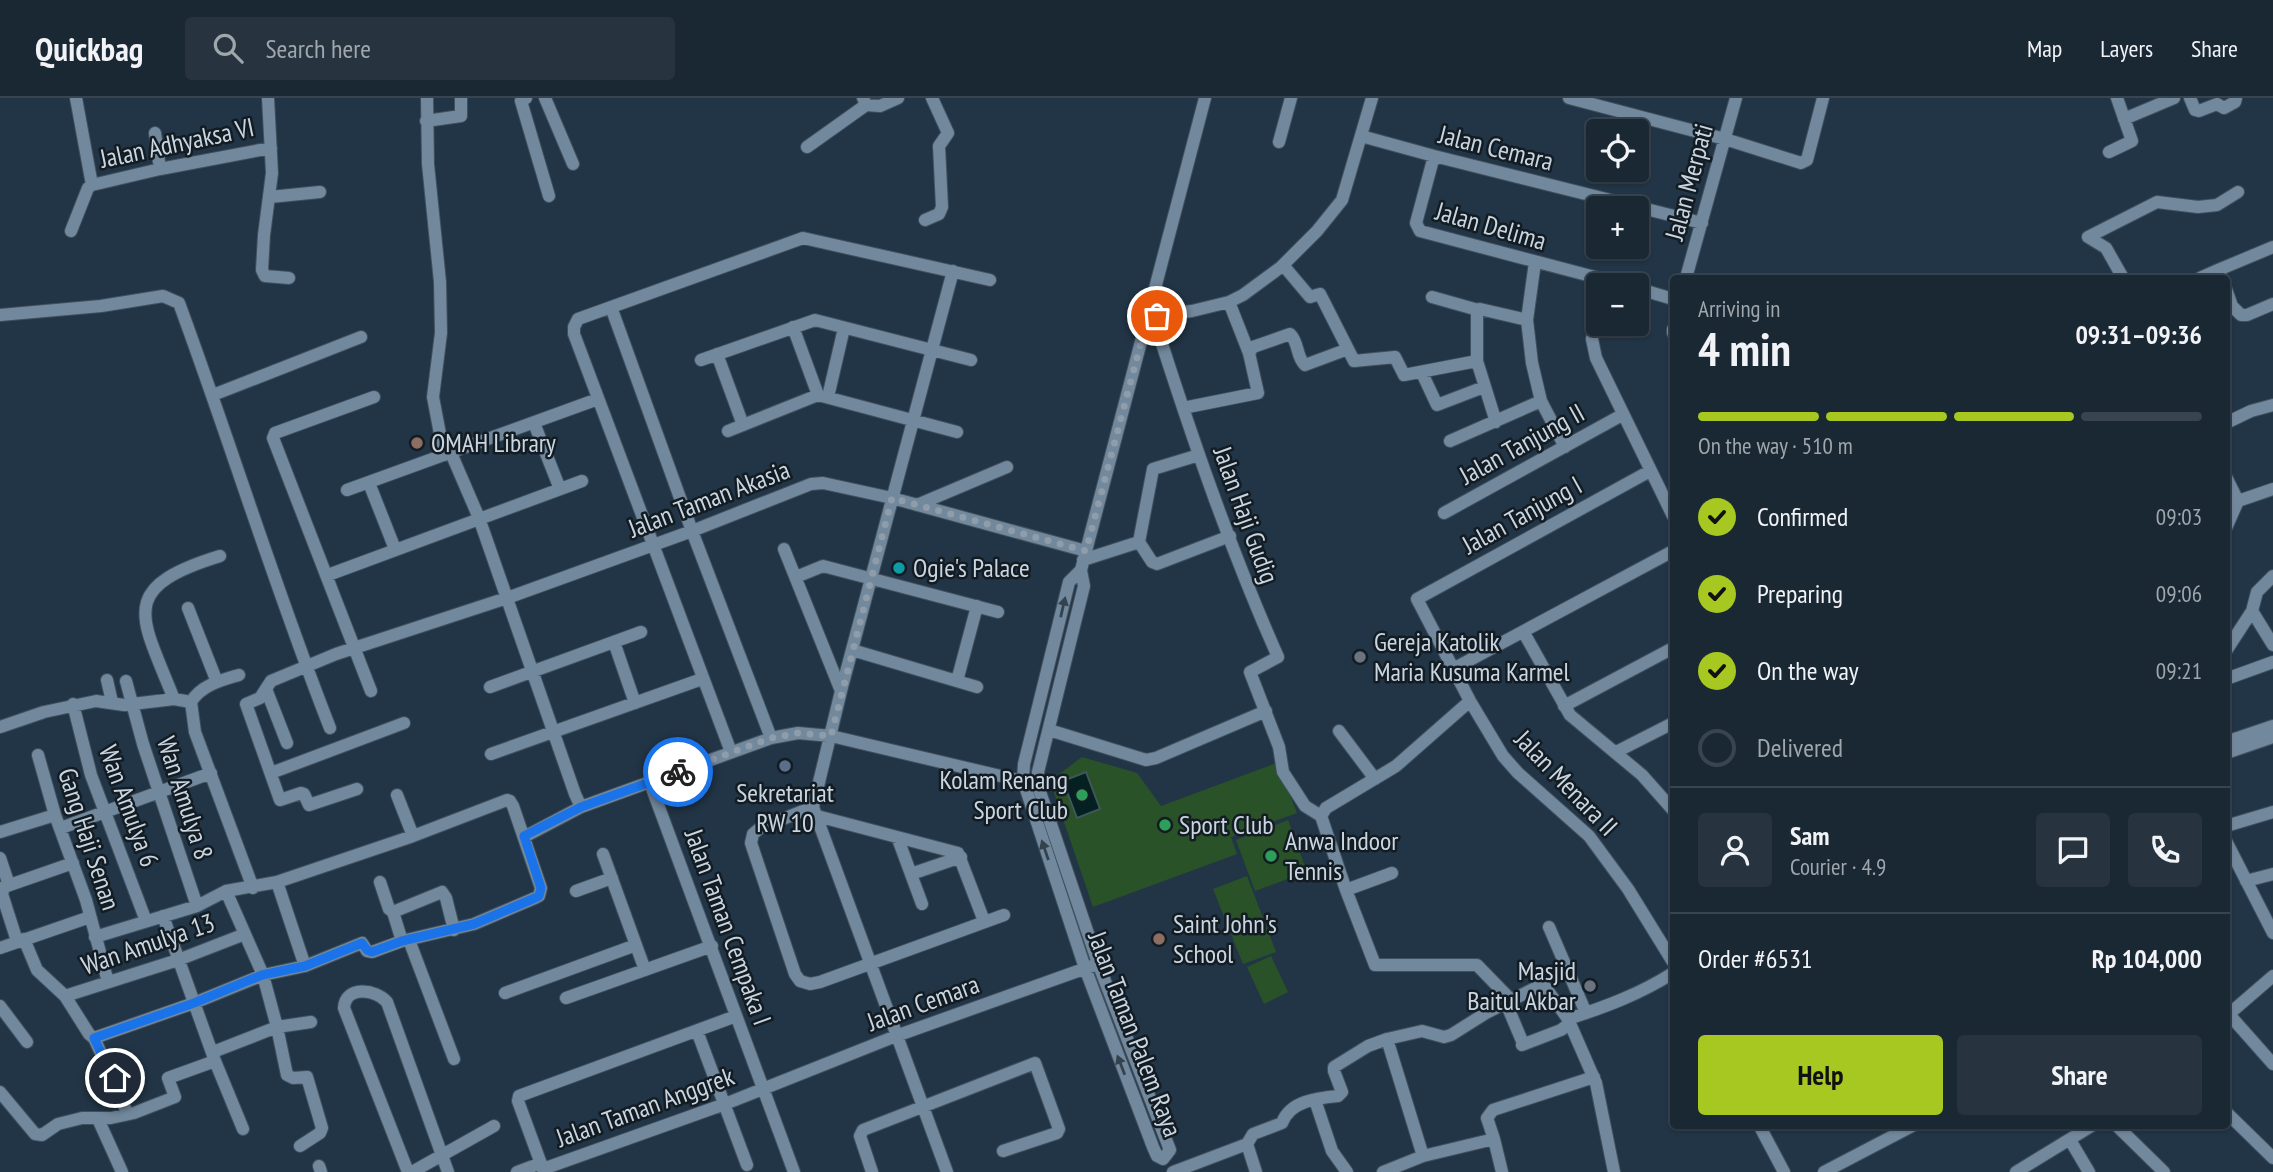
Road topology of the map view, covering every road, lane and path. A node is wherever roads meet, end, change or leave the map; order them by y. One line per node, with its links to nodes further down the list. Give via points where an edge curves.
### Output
1 (76, 98): 32 (street, Jalan Adhyaksa VI)
2 (268, 98): 27 (street, Jalan Adhyaksa VI)
3 (427, 98): 21 (street)
4 (461, 98): 21 (street, via 461,117)
5 (526, 98): 35 (street, via 521,101)
6 (545, 98): 30 (street)
7 (898, 98): 19 (street, via 880,106)
8 (932, 98): 37 (street, via 948,133 939,146 942,207 939,214)
9 (1205, 98): 59 (street, Jalan Taman Palem Raya)
10 (1292, 98): 25 (street)
11 (1372, 98): 23 (street)
12 (1569, 98): 24 (street)
13 (1736, 98): 24 (street, Jalan Merpati)
14 (1823, 98): 24 (street, via 1804,162)
15 (2117, 98): 20 (street)
16 (2174, 98): 20 (street)
17 (2190, 98): 18 (street, via 2199,111 2217,104 2224,108)
18 (2236, 98)
19 (864, 102): 26 (street)
20 (2124, 118): 28 (street, via 2132,142)
21 (426, 121): 91 (street, via 440,282 441,333 433,397)
22 (155, 133): 31 (street)
23 (1361, 136): 29 (street, Jalan Cemara); 42 (street, via 1342,200)
24 (1725, 139): 38 (street, Jalan Merpati)
25 (1279, 142)
26 (807, 147)
27 (271, 148): 31 (street, Jalan Adhyaksa VI); 36 (street)
28 (2109, 152)
29 (1433, 156): 38 (street, Jalan Cemara); 41 (street, Jalan Delima, via 1416,228)
30 (573, 164)
31 (160, 169): 32 (street, Jalan Adhyaksa VI)
32 (92, 185): 39 (street)
33 (320, 192): 36 (street)
34 (2238, 192): 46 (street, via 2217,205 2157,202 2088,237 2106,248)
35 (549, 196)
36 (270, 197): 48 (street, via 262,273)
37 (925, 220)
38 (1702, 223): 45 (street, Jalan Merpati)
39 (71, 231)
40 (2273, 247): 44 (street)
41 (1535, 262): 47 (street, Jalan Delima); 60 (street)
42 (1283, 265): 53 (street); 65 (street, via 1311,297 1320,294)
43 (953, 271): 49 (street); 55 (street, via 803,238); 66 (street)
44 (2220, 274)
45 (1687, 275)
46 (2121, 275)
47 (1586, 277)
48 (289, 278)
49 (990, 280)
50 (1649, 292): 52 (street)
51 (1432, 297): 56 (street)
52 (1670, 298)
53 (1229, 302): 59 (street); 67 (street)
54 (2273, 304): 57 (street, via 2247,314)
55 (611, 307): 77 (street, via 578,319 573,334); 108 (street)
56 (1478, 310): 60 (street); 71 (street)
57 (2231, 312)
58 (0, 316): 74 (street, via 163,296 179,303)
59 (1152, 316): 80 (street, Jalan Haji Gudig); 116 (street, Jalan Taman Palem Raya)
60 (1527, 320): 78 (street)
61 (793, 327): 62 (street, via 815,320); 68 (street); 75 (street)
62 (844, 328): 66 (street); 75 (street)
63 (1594, 336): 81 (street, via 1593,346)
64 (361, 337): 74 (street)
65 (1348, 349): 67 (street, via 1305,365 1290,334 1253,347); 72 (street, via 1354,361 1395,357 1402,375)
66 (932, 350): 70 (street); 82 (street)
67 (1249, 353): 80 (street, via 1258,393)
68 (717, 355): 69 (street); 86 (street)
69 (701, 360)
70 (971, 360)
71 (1477, 361): 72 (street); 73 (street)
72 (1422, 373): 73 (street, via 1437,405)
73 (1484, 387): 84 (street)
74 (213, 395): 138 (street)
75 (823, 396): 82 (street); 86 (street)
76 (374, 397): 117 (street, via 275,433 273,438)
77 (598, 399): 83 (street); 111 (street)
78 (1541, 401): 84 (street); 90 (street)
79 (2273, 405): 85 (street)
80 (1183, 408): 92 (street, Jalan Haji Gudig)
81 (1622, 415): 90 (street, Jalan Tanjung II); 94 (street)
82 (913, 420): 88 (street); 101 (street)
83 (534, 422): 91 (street); 98 (street)
84 (1496, 422): 89 (street)
85 (2230, 422)
86 (743, 425): 87 (street)
87 (728, 431)
88 (957, 432)
89 (1450, 441)
90 (1564, 447): 105 (street, Jalan Tanjung II)
91 (447, 454): 96 (street); 106 (street)
92 (1199, 455): 109 (street, Jalan Haji Gudig); 110 (street, via 1153,469)
93 (1007, 467): 103 (street)
94 (1650, 471): 104 (street); 122 (street, Jalan Tanjung I)
95 (582, 481): 98 (street)
96 (369, 482): 100 (street); 113 (street)
97 (2230, 485): 102 (street)
98 (560, 489): 106 (street)
99 (2273, 489): 102 (street)
100 (347, 491)
101 (892, 498): 103 (street, Jalan Taman Akasia); 108 (street, Jalan Taman Akasia, via 817,482); 120 (street)
102 (2238, 502): 107 (street)
103 (917, 505): 116 (street, Jalan Taman Akasia)
104 (1670, 510)
105 (1444, 513)
106 (479, 518): 113 (street); 121 (street)
107 (2230, 519)
108 (692, 531): 111 (street, Jalan Taman Akasia); 172 (street)
109 (1230, 536): 110 (street, via 1157,564); 161 (street, Jalan Haji Gudig, via 1278,657 1250,672)
110 (1139, 542): 116 (street)
111 (653, 545): 121 (street, Jalan Taman Akasia); 143 (street)
112 (785, 549): 119 (street)
113 (395, 550): 117 (street)
114 (1670, 553): 128 (street)
115 (220, 556): 153 (street, via 172,573 145,602 152,643)
116 (1083, 560): 135 (street, Jalan Taman Palem Raya, one-way to 116, via 1069,582); 136 (street, Jalan Taman Palem Raya, via 1084,586)
117 (328, 575): 132 (street)
118 (2273, 576): 125 (street, via 2256,592)
119 (796, 577): 120 (street, via 823,566); 152 (street)
120 (871, 578): 123 (street); 133 (street)
121 (507, 598): 132 (street, Jalan Taman Akasia); 140 (street)
122 (1417, 599): 139 (street, Jalan Menara II)
123 (977, 606): 126 (street); 147 (street)
124 (188, 608): 146 (street)
125 (2252, 611): 130 (street); 131 (street)
126 (998, 612)
127 (641, 632): 129 (street)
128 (1524, 633): 139 (street); 160 (street)
129 (614, 642): 140 (street); 157 (street)
130 (2230, 645)
131 (2273, 645)
132 (354, 648): 138 (street, Jalan Taman Akasia); 151 (street)
133 (852, 650): 147 (street); 152 (street)
134 (1670, 650): 160 (street)
135 (1052, 652): 136 (street); 183 (street, Jalan Taman Palem Raya)
136 (1066, 656): 167 (street, Jalan Taman Palem Raya)
137 (2273, 662): 142 (street)
138 (306, 666): 150 (street, Jalan Taman Akasia, via 271,681); 166 (street)
139 (1453, 669): 156 (street, Jalan Menara II)
140 (533, 671): 148 (street); 169 (street)
141 (239, 675): 146 (street)
142 (2230, 678)
143 (702, 679): 157 (street); 176 (street)
144 (107, 680): 154 (street)
145 (126, 681): 159 (street, Wan Amulya 8)
146 (217, 681): 155 (street, via 195,694)
147 (957, 681): 149 (street)
148 (490, 687)
149 (977, 687)
150 (266, 689): 174 (street); 181 (street, via 246,707)
151 (371, 691)
152 (841, 691): 170 (street)
153 (174, 699): 155 (street); 159 (street)
154 (112, 702): 158 (street); 159 (street)
155 (191, 702): 180 (street, via 195,732)
156 (1470, 702): 182 (street); 237 (street, Jalan Menara II, via 1518,774 1589,836)
157 (635, 703): 169 (street)
158 (74, 704): 165 (street); 191 (street, Wan Amulya 6, via 91,775)
159 (132, 705): 187 (street, Wan Amulya 8)
160 (1564, 706): 177 (street)
161 (1266, 711): 167 (street, via 1146,760); 195 (street, via 1283,772 1305,806)
162 (404, 723): 181 (street)
163 (1670, 725): 177 (street)
164 (2273, 726): 173 (street)
165 (0, 727)
166 (330, 728)
167 (1049, 730): 185 (street, Jalan Taman Palem Raya)
168 (1339, 731): 182 (street)
169 (555, 732): 178 (street); 192 (street, via 575,794)
170 (831, 736): 172 (street, via 798,733); 183 (street); 190 (street)
171 (2273, 737): 175 (street)
172 (771, 738): 176 (street)
173 (2230, 741)
174 (287, 743)
175 (2230, 751)
176 (731, 752): 184 (street)
177 (1616, 752): 189 (street)
178 (491, 754)
179 (38, 755): 194 (street, Gang Haji Senan)
180 (211, 773): 187 (street); 215 (street)
181 (271, 773): 186 (street, via 280,800 301,793 309,805)
182 (1375, 779): 195 (street, via 1326,808)
183 (1023, 780): 185 (street); 242 (street, Jalan Taman Palem Raya, one-way to 183)
184 (650, 783): 192 (street); 235 (street, Jalan Taman Cempaka I)
185 (1038, 786): 239 (street, Jalan Taman Palem Raya)
186 (357, 789)
187 (158, 792): 191 (street); 220 (street, Wan Amulya 8)
188 (397, 795): 199 (street)
189 (1670, 807)
190 (815, 811): 201 (street); 240 (street); 240 (street, via 760,828 751,843 795,974 810,984)
191 (107, 812): 197 (street); 225 (street, Wan Amulya 6)
192 (573, 812): 200 (street)
193 (2273, 812): 196 (street)
194 (55, 815): 197 (street, Gang Haji Senan); 198 (street)
195 (1321, 816): 216 (street)
196 (2230, 826)
197 (61, 828): 206 (street, Gang Haji Senan)
198 (0, 832)
199 (413, 836): 200 (street, via 507,800); 212 (street)
200 (524, 836): 228 (street, via 541,888 539,896)
201 (898, 839): 204 (street); 208 (street)
202 (2230, 849): 211 (street)
203 (603, 854): 210 (street)
204 (961, 857): 208 (street); 226 (street)
205 (0, 858): 214 (street)
206 (73, 863): 214 (street); 224 (street, Gang Haji Senan)
207 (1392, 873): 216 (street)
208 (911, 874): 219 (street)
209 (2273, 874): 211 (street)
210 (611, 878): 218 (street); 234 (street)
211 (2246, 881): 229 (street)
212 (277, 882): 215 (street); 241 (street)
213 (380, 883): 221 (street)
214 (9, 885): 232 (street, via 2,894)
215 (253, 888): 217 (street)
216 (1346, 890): 251 (street, via 1375,965 1477,965)
217 (226, 891): 220 (street); 230 (street)
218 (576, 891)
219 (922, 904)
220 (197, 905): 223 (street)
221 (393, 912): 228 (street, via 442,892); 233 (street)
222 (1004, 915): 226 (street)
223 (163, 916): 225 (street); 238 (street)
224 (90, 917): 231 (street, Gang Haji Senan); 232 (street)
225 (146, 921): 231 (street)
226 (984, 922): 240 (street)
227 (1549, 927): 255 (street)
228 (454, 930): 233 (street)
229 (2273, 933)
230 (245, 934): 238 (street, Wan Amulya 13); 244 (street)
231 (96, 937): 247 (street, Gang Haji Senan)
232 (20, 940): 236 (street); 249 (street, via 37,970)
233 (405, 940): 241 (street, via 372,952 362,943); 267 (street)
234 (636, 945): 243 (street); 248 (street)
235 (712, 946): 243 (street); 256 (street, Jalan Taman Cempaka I)
236 (0, 948)
237 (1670, 956)
238 (178, 960): 247 (street, Wan Amulya 13); 252 (street)
239 (1098, 963): 242 (street, Jalan Cemara); 294 (street, Jalan Taman Palem Raya, via 1170,1150)
240 (870, 964): 262 (street)
241 (305, 966): 244 (street)
242 (1085, 968): 262 (street, Jalan Cemara); 294 (street, Jalan Taman Palem Raya, one-way to 242, via 1153,1147)
243 (645, 970): 250 (street)
244 (262, 975): 252 (street); 260 (street)
245 (1670, 976): 255 (street)
246 (2273, 976): 254 (street)
247 (108, 982): 249 (street, Wan Amulya 13)
248 (505, 993)
249 (65, 996): 263 (street)
250 (566, 998)
251 (1509, 1002): 258 (street, via 1545,985); 258 (street, via 1522,1043 1561,1030); 264 (street, via 1451,1035 1422,1031)
252 (194, 1003): 263 (street); 266 (street)
253 (0, 1006): 265 (street)
254 (2230, 1011)
255 (1586, 1013): 258 (street)
256 (736, 1016): 261 (street); 270 (street, Jalan Taman Cempaka I)
257 (2230, 1016): 268 (street)
258 (1569, 1021): 269 (street)
259 (312, 1022): 260 (street)
260 (277, 1027): 266 (street); 285 (street, via 287,1075 307,1077 322,1128)
261 (697, 1031): 273 (street); 293 (street, via 519,1096)
262 (896, 1036): 270 (street, Jalan Cemara); 274 (street)
263 (94, 1038): 275 (street, via 122,1091)
264 (1387, 1039): 272 (street, via 1335,1067 1342,1094); 290 (street)
265 (27, 1042)
266 (214, 1057): 275 (street, via 168,1078 175,1097); 279 (street)
267 (454, 1059)
268 (2273, 1064)
269 (1594, 1077): 284 (street, via 1493,1110 1487,1118); 305 (street)
270 (763, 1087): 273 (street, Jalan Taman Anggrek); 298 (street, Jalan Taman Cempaka I)
271 (0, 1092): 277 (street, via 35,1134 82,1118)
272 (1315, 1100): 287 (street, via 1290,1108 1282,1122 1253,1134); 302 (street, via 1332,1151)
273 (724, 1104): 292 (street); 293 (street, Jalan Taman Anggrek)
274 (923, 1108): 288 (street, via 1035,1063 1059,1129); 299 (street, via 863,1130 860,1136); 300 (street)
275 (127, 1114): 277 (street)
276 (2230, 1116): 291 (street)
277 (98, 1119): 295 (street)
278 (494, 1126): 289 (street)
279 (243, 1129)
280 (1761, 1129): 306 (street)
281 (1906, 1129): 307 (street)
282 (2087, 1129): 286 (street)
283 (2120, 1129): 310 (street)
284 (1494, 1139): 290 (street); 304 (street)
285 (310, 1140)
286 (2070, 1140): 308 (street); 309 (street)
287 (1247, 1144): 294 (street); 301 (street)
288 (1003, 1152)
289 (441, 1155): 296 (street); 296 (street, via 387,1002 365,991 349,995 344,1008); 297 (street)
290 (1423, 1156): 303 (street)
291 (2273, 1158)
292 (747, 1165)
293 (534, 1168)
294 (1168, 1168)
295 (122, 1172)
296 (410, 1172)
297 (448, 1172)
298 (794, 1172)
299 (872, 1172)
300 (947, 1172)
301 (1256, 1172)
302 (1347, 1172)
303 (1383, 1172)
304 (1502, 1172)
305 (1614, 1172)
306 (1784, 1172)
307 (1824, 1172)
308 (2016, 1172)
309 (2089, 1172)
310 (2164, 1172)

